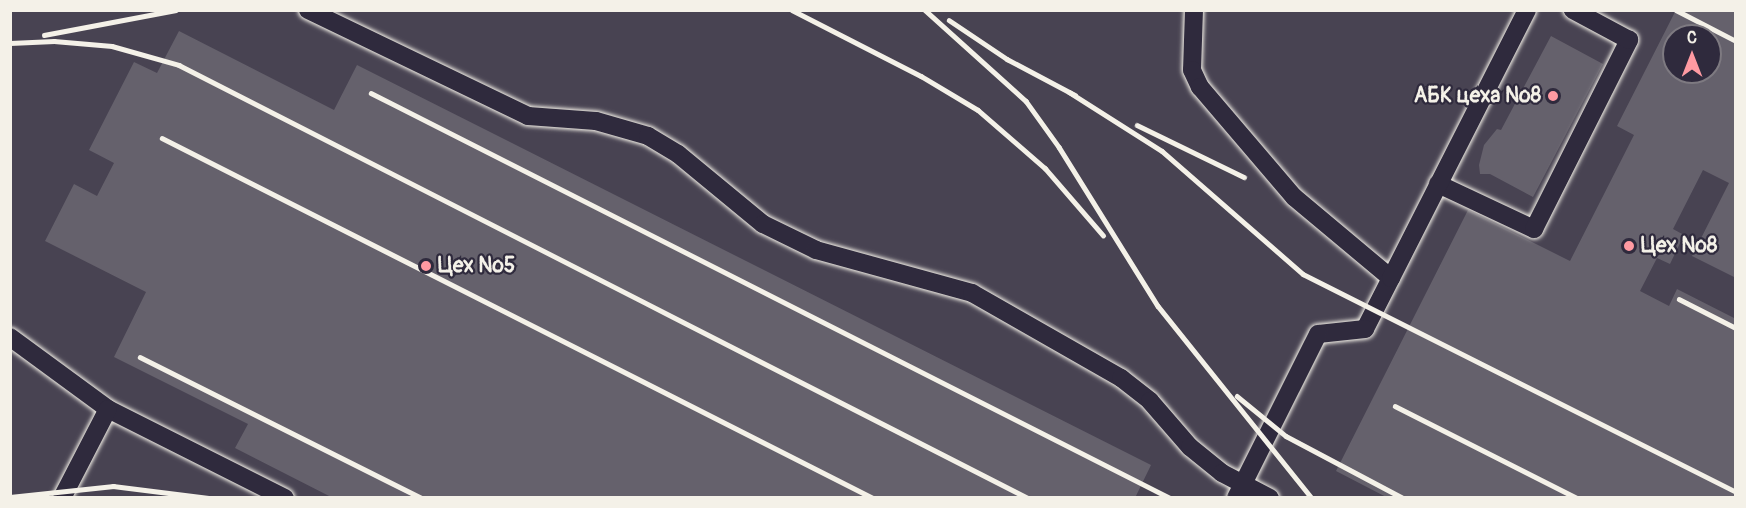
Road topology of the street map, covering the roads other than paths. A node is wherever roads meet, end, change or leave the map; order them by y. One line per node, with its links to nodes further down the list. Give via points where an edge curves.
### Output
1 (308, 10): 9 (lane, via 528,116 596,121 648,136 678,154 763,224 816,250 972,293 1121,378 1150,401 1190,447)
2 (1194, 10): 6 (lane, via 1192,70 1200,87 1293,197)
3 (1527, 10): 5 (lane)
4 (1573, 10): 5 (lane, via 1629,40 1534,229)
5 (1438, 184): 6 (lane)
6 (1391, 278): 9 (lane, via 1365,330 1318,334)
7 (10, 337): 8 (lane)
8 (108, 409): 10 (lane); 11 (lane)
9 (1239, 491): 12 (lane)
10 (62, 498)
11 (285, 498)
12 (1270, 498)

